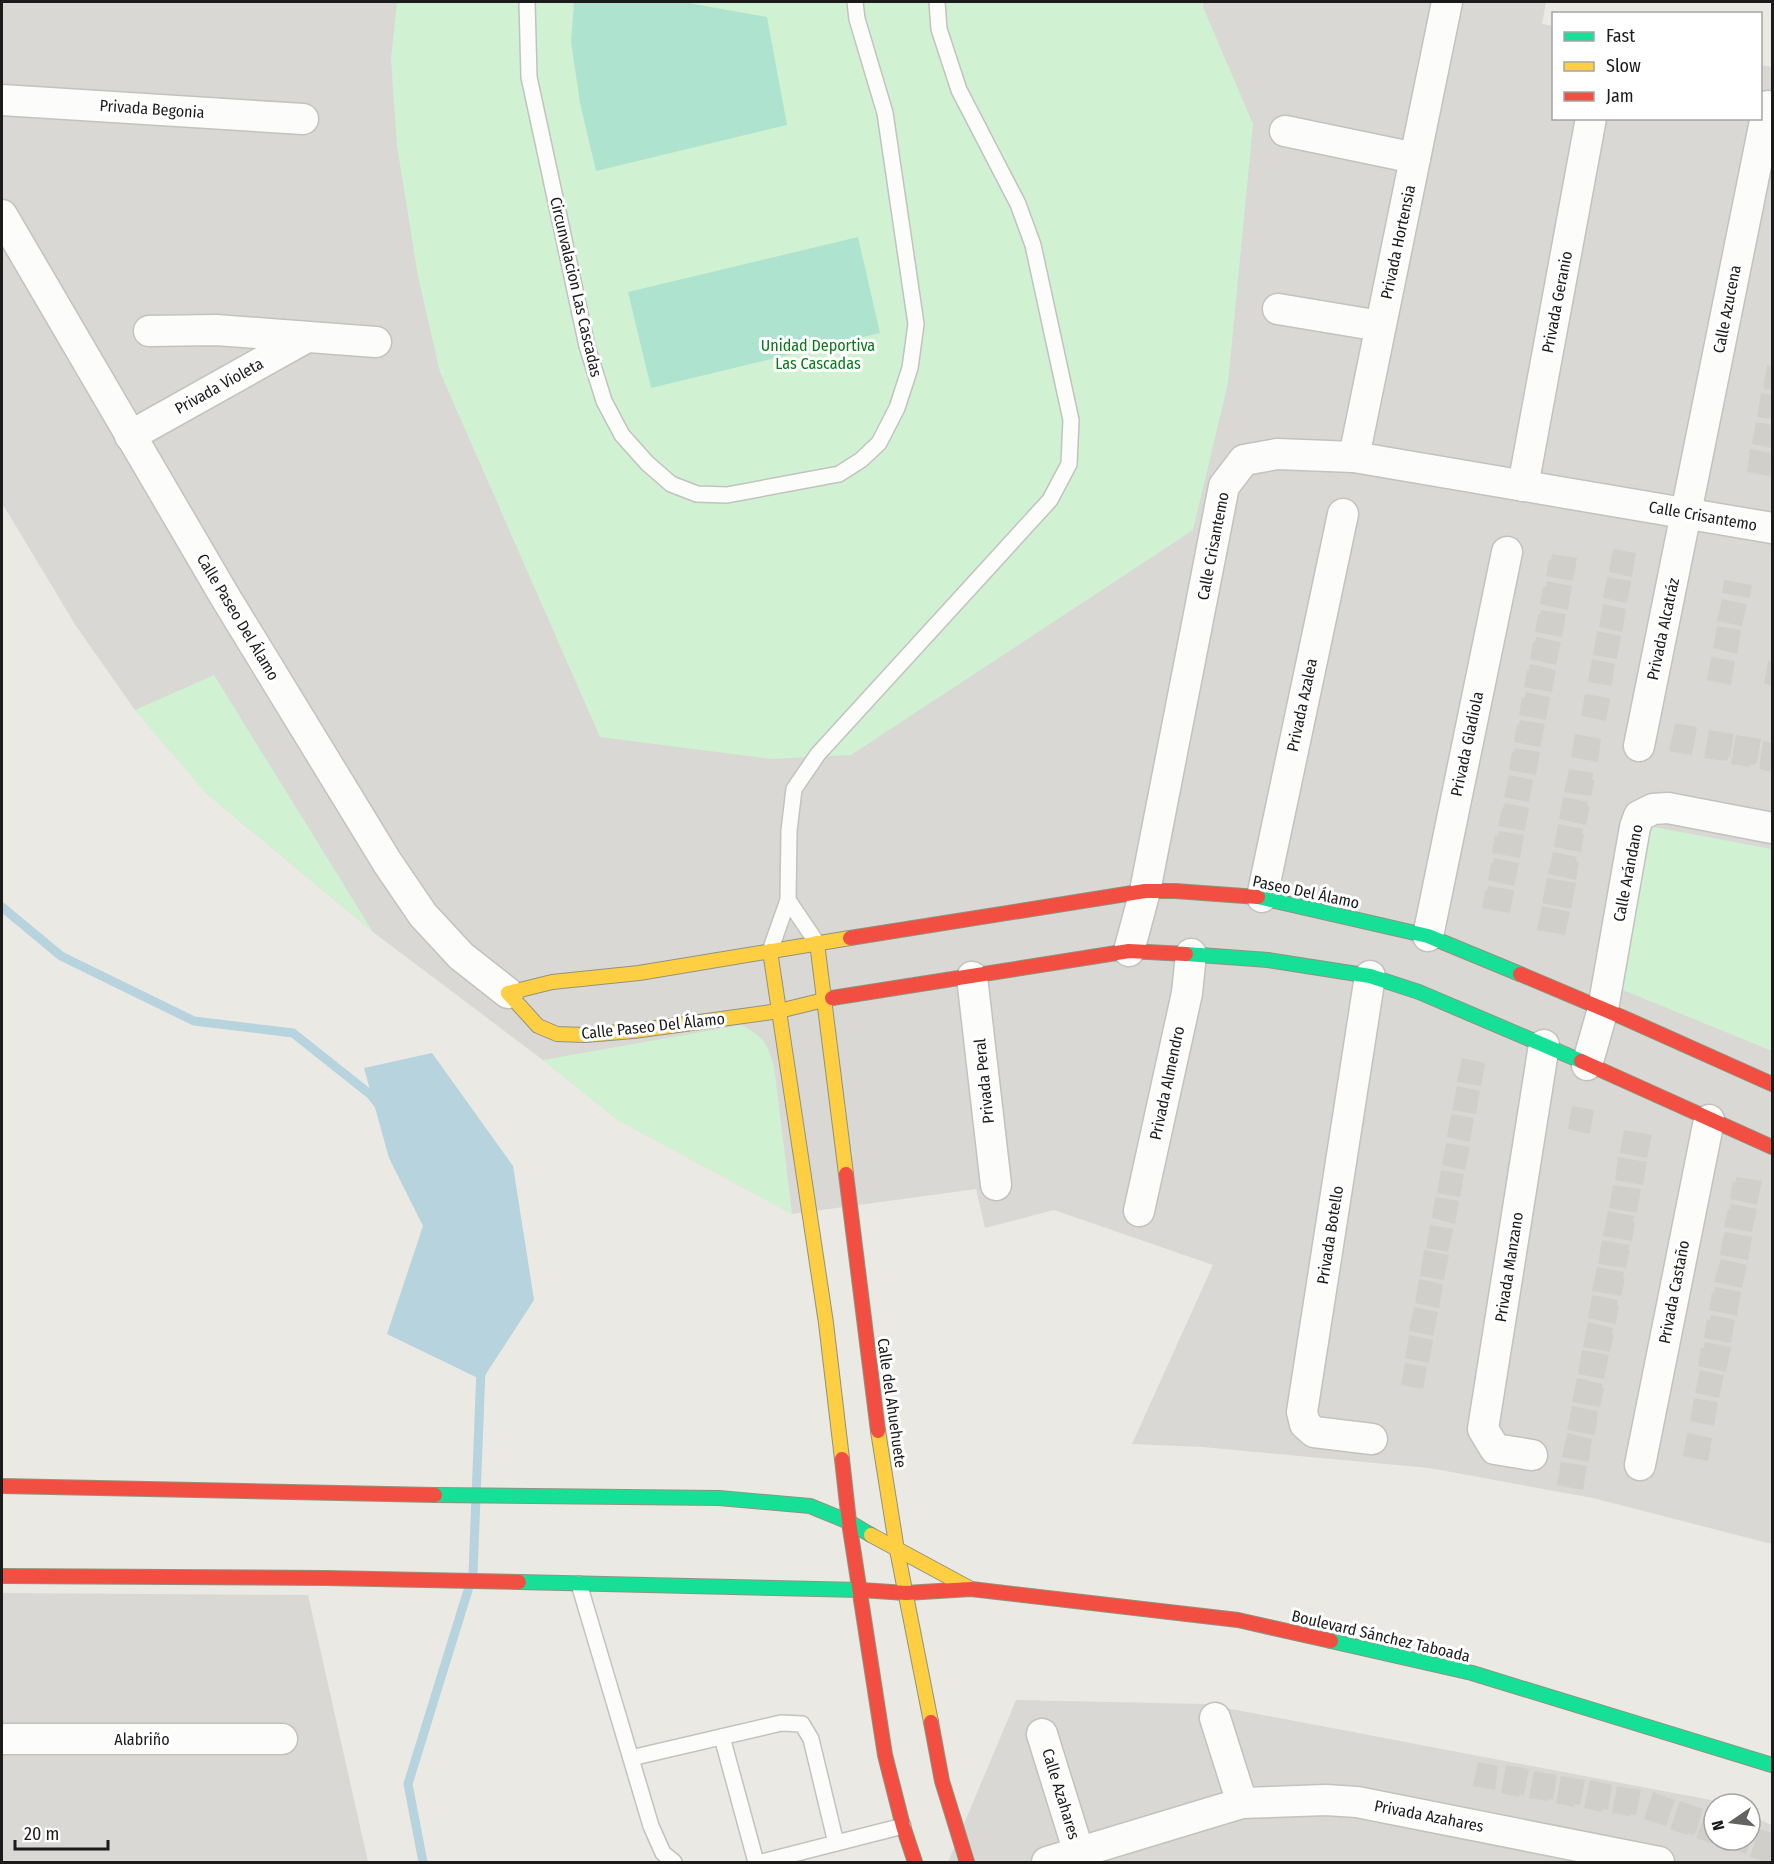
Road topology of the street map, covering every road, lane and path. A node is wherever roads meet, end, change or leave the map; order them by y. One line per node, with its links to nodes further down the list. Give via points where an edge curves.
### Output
1 (527, 2): 2 (lane, Circunvalacion Las Cascadas, via 529,77 587,346 604,401 622,435 671,484 697,494 727,495 839,474 861,460 879,443 897,408 910,368 916,324 889,134)
2 (855, 2)
3 (937, 2): 28 (lane, via 939,30 959,90 1018,204 1033,244 1071,420 1069,464 1050,500 818,754 794,789)
4 (1447, 2): 10 (street, Privada Hortensia)
5 (2, 100): 7 (street, Privada Begonia)
6 (1768, 106): 20 (street, Calle Azucena)
7 (303, 119)
8 (1591, 120): 19 (street, Privada Geranio)
9 (1285, 131): 10 (street)
10 (1415, 158): 13 (street, Privada Hortensia)
11 (2, 215): 17 (street, Calle Paseo Del Álamo)
12 (1278, 309): 13 (street)
13 (1380, 326): 18 (street, Privada Hortensia)
14 (149, 331): 15 (street, Privada Violeta, via 216,330)
15 (307, 337): 16 (street, Privada Violeta); 17 (street, Privada Violeta)
16 (376, 342)
17 (130, 436): 36 (street, Calle Paseo Del Álamo, via 387,862 423,915 461,956)
18 (1354, 457): 19 (street, Calle Crisantemo); 26 (street, Calle Crisantemo, via 1277,454 1244,460 1224,486)
19 (1523, 486): 20 (street, Calle Crisantemo)
20 (1687, 513): 22 (street, Calle Crisantemo); 24 (street, Privada Alcatráz)
21 (1343, 514): 27 (street, Privada Azalea)
22 (1773, 528)
23 (1507, 552): 29 (street, Privada Gladiola)
24 (1639, 746)
25 (1773, 828): 38 (street, Calle Arándano, via 1668,808 1653,809 1639,816)
26 (1145, 891): 27 (street, Paseo Del Álamo); 30 (street, Paseo Del Álamo); 32 (street, Calle Crisantemo)
27 (1262, 897): 29 (street, Paseo Del Álamo)
28 (788, 900): 30 (lane); 31 (lane)
29 (1428, 936): 38 (street, Paseo Del Álamo)
30 (817, 943): 31 (street, Paseo Del Álamo); 37 (street, Calle del Ahuehuete)
31 (770, 951): 36 (street, via 639,973 552,982); 39 (street)
32 (1129, 951): 33 (street); 35 (street)
33 (1191, 954): 34 (street, via 1268,960); 46 (street, Privada Almendro, via 1187,993)
34 (1370, 976): 40 (street); 47 (street, Privada Botello, via 1302,1412 1305,1424 1314,1432)
35 (972, 977): 37 (street); 45 (street, Privada Peral)
36 (508, 993): 39 (street, Calle Paseo Del Álamo, via 538,1026 557,1034 634,1031)
37 (823, 999): 39 (street); 52 (street, Calle del Ahuehuete)
38 (1603, 1009): 41 (street, Calle Arándano); 42 (street, Paseo Del Álamo)
39 (779, 1011): 51 (street, via 826,1323)
40 (1544, 1044): 41 (street); 48 (street, Privada Manzano, via 1484,1429 1495,1449)
41 (1587, 1065): 43 (street)
42 (1773, 1084)
43 (1709, 1120): 44 (street); 49 (street, Privada Castaño)
44 (1773, 1147)
45 (996, 1185)
46 (1139, 1211)
47 (1372, 1439)
48 (1532, 1455)
49 (1640, 1465)
50 (2, 1486): 51 (street, via 719,1498 810,1506)
51 (849, 1522): 52 (street); 56 (street)
52 (897, 1550): 55 (street); 57 (street, Calle del Ahuehuete)
53 (2, 1576): 54 (street)
54 (579, 1584): 56 (street); 63 (lane)
55 (971, 1589): 57 (street); 64 (street, Boulevard Sánchez Taboada, via 1238,1620 1472,1673)
56 (861, 1590): 57 (street); 66 (street, via 885,1755)
57 (906, 1593): 74 (street, Calle del Ahuehuete, via 942,1781)
58 (1215, 1718): 65 (street)
59 (1042, 1734): 68 (street, Calle Azahares)
60 (723, 1737): 63 (lane); 67 (lane, via 781,1722 802,1724 812,1739); 71 (lane)
61 (2, 1738): 62 (street, Alabriño)
62 (282, 1739)
63 (631, 1758): 70 (lane, via 651,1826 663,1853)
64 (1773, 1765)
65 (1242, 1803): 68 (street, Privada Azahares); 69 (street, Privada Azahares, via 1357,1802)
66 (903, 1826): 67 (lane); 73 (street)
67 (836, 1843): 72 (lane)
68 (1079, 1853): 75 (street, Privada Azahares)
69 (1614, 1857): 76 (street, Privada Azahares)
70 (674, 1863)
71 (756, 1863)
72 (762, 1863)
73 (915, 1863)
74 (967, 1863)
75 (1047, 1863)
76 (1659, 1863)

